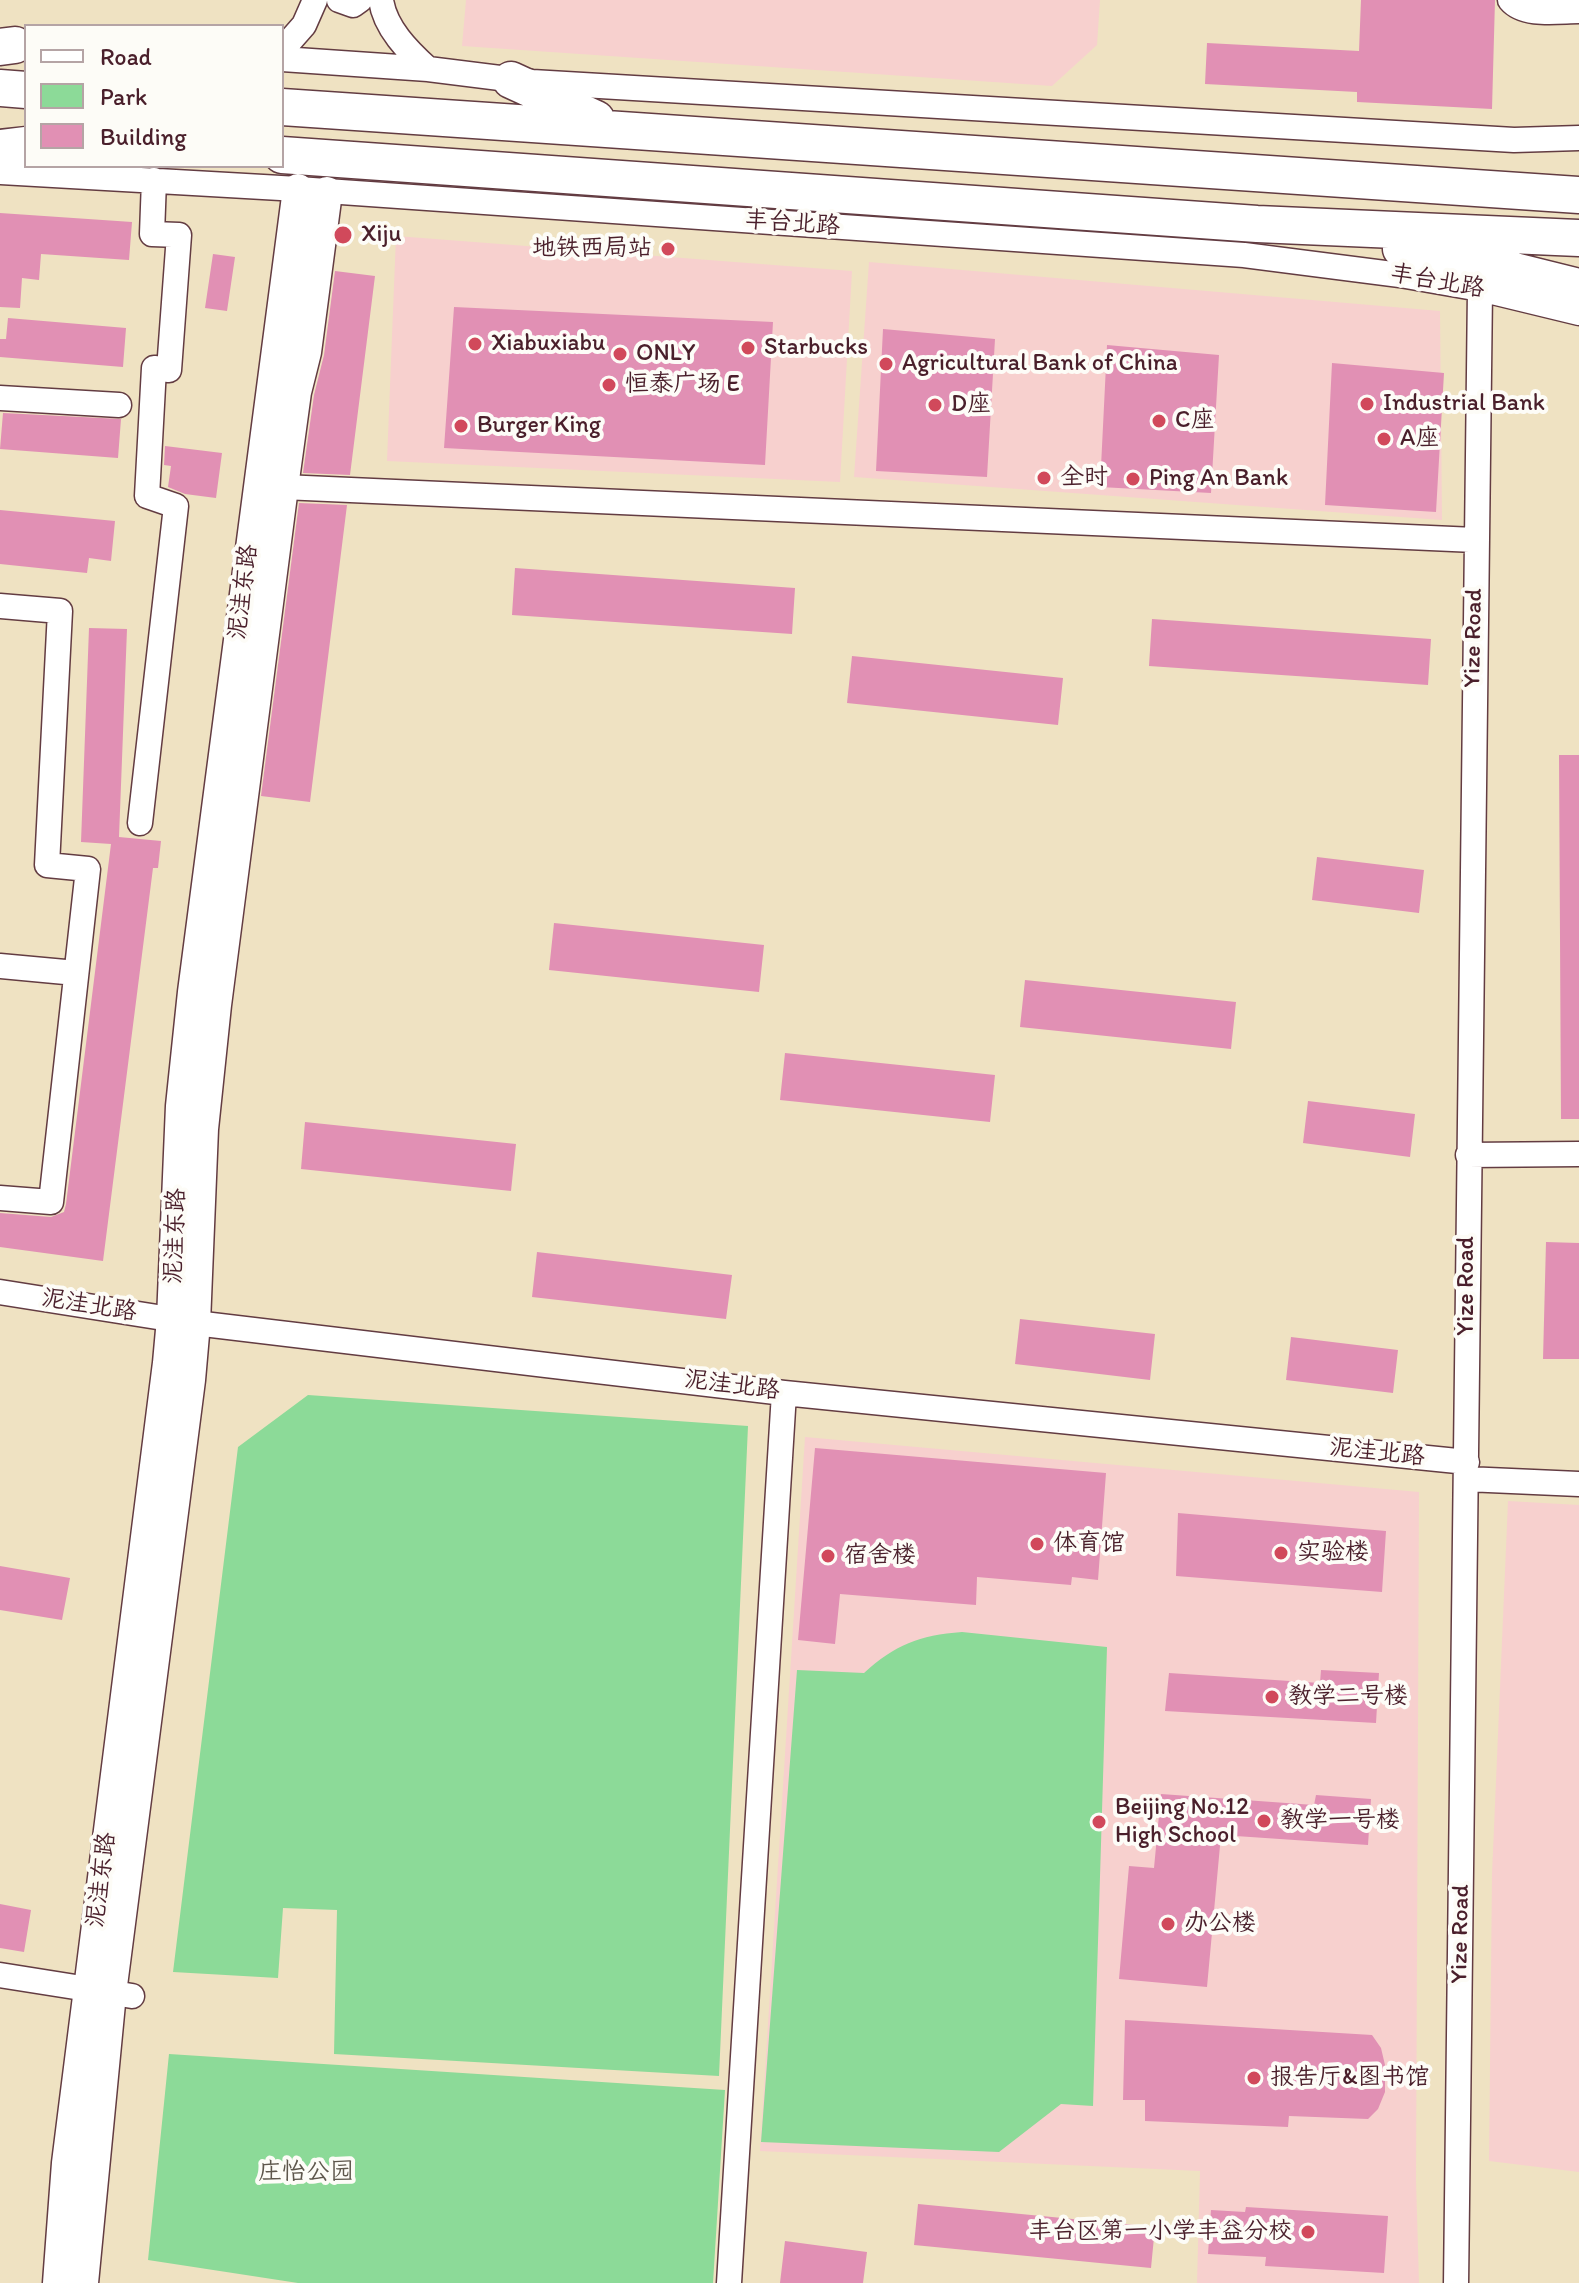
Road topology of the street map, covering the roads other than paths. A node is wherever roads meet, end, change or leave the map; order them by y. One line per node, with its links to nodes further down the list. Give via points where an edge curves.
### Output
1 (315, 0): 7 (street, via 304,25)
2 (339, 0): 3 (street, via 353,5)
3 (360, 0)
4 (381, 0): 9 (street, via 382,12 404,47)
5 (1510, 0): 6 (street, via 1529,10)
6 (1579, 11)
7 (284, 48)
8 (284, 59): 9 (street)
9 (428, 69): 10 (street)
10 (511, 80): 14 (highway); 17 (street, via 1514,140)
11 (0, 88): 12 (highway)
12 (24, 90)
13 (284, 107): 14 (highway)
14 (615, 128): 24 (highway)
15 (0, 135): 16 (highway)
16 (24, 137)
17 (1579, 138)
18 (24, 145): 19 (highway)
19 (0, 148)
20 (284, 155): 27 (highway, 丰台北路)
21 (1579, 171): 24 (highway)
22 (0, 172): 23 (street, 丰台北路)
23 (154, 180): 25 (street, 丰台北路); 40 (street, via 152,234 179,235 169,370 154,368 147,496 176,506)
24 (1463, 187): 26 (highway)
25 (312, 191): 29 (main road, 泥洼东路); 31 (street, 丰台北路, via 1244,255 1400,275); 34 (main road, 泥洼东路, via 306,352)
26 (1579, 195)
27 (1257, 224): 28 (highway, 丰台北路); 31 (highway)
28 (1579, 238)
29 (289, 254): 34 (main road, via 304,250 310,257); 47 (main road, 泥洼东路, via 181,1106)
30 (1579, 271): 31 (highway)
31 (1483, 276): 32 (highway); 33 (street, 丰台北路); 38 (street, Yize Road)
32 (1579, 287)
33 (1579, 313)
34 (296, 392): 37 (main road, 泥洼东路)
35 (0, 398): 36 (street)
36 (119, 405)
37 (283, 487): 38 (street); 47 (main road, 泥洼东路, via 214,1021)
38 (1475, 540): 44 (street, Yize Road)
39 (0, 606): 42 (street, via 60,611 47,865 88,869)
40 (140, 823)
41 (0, 966): 42 (street)
42 (76, 973): 45 (street, via 51,1202)
43 (1579, 1154): 44 (street)
44 (1468, 1155): 49 (street, Yize Road)
45 (0, 1198)
46 (0, 1292): 47 (street, 泥洼北路)
47 (184, 1321): 48 (street, 泥洼北路); 52 (main road, 泥洼东路)
48 (784, 1393): 49 (street, 泥洼北路); 55 (street)
49 (1466, 1470): 50 (street, 泥洼北路); 56 (street, Yize Road)
50 (1579, 1484)
51 (0, 1975): 52 (street)
52 (110, 1993): 53 (main road, 泥洼东路, via 67,2163); 54 (main road, 泥洼东路)
53 (58, 2283)
54 (83, 2283)
55 (729, 2283)
56 (1456, 2283)

